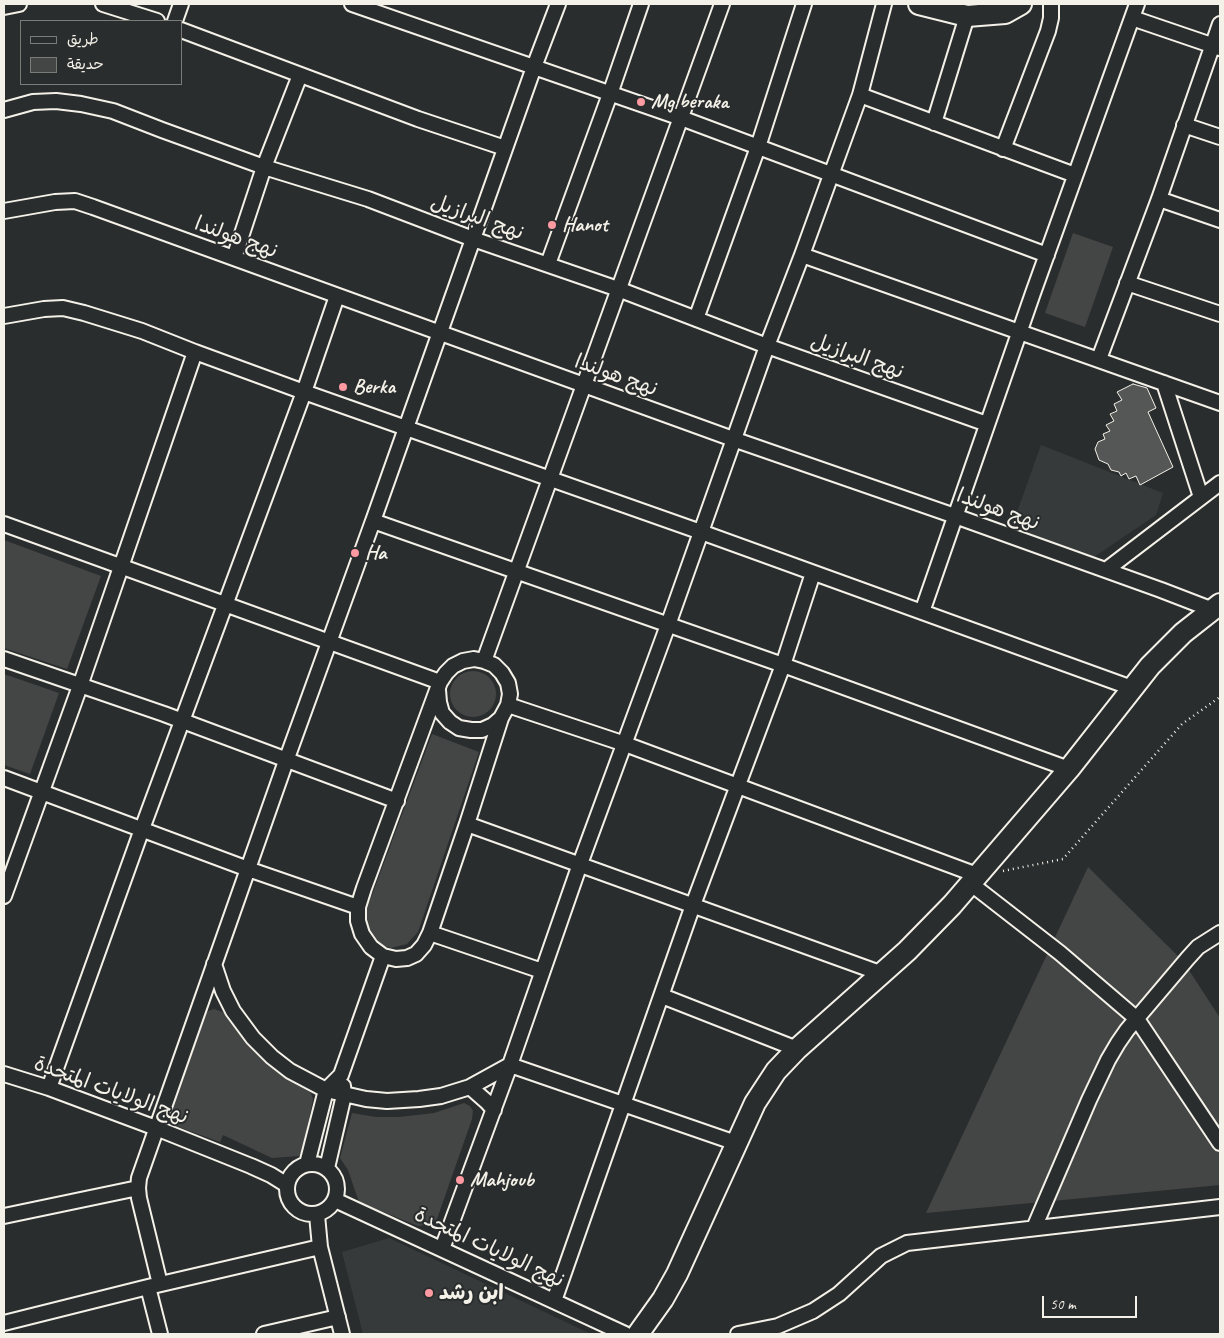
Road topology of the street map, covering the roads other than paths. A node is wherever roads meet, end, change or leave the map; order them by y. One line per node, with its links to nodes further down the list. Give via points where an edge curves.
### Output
1 (19, 4): 14 (street)
2 (102, 4): 17 (street)
3 (181, 4): 18 (street)
4 (352, 4): 22 (street)
5 (558, 4): 22 (street)
6 (641, 4): 24 (street)
7 (722, 4): 27 (street)
8 (804, 4): 31 (street)
9 (884, 4): 25 (street)
10 (919, 4): 15 (street)
11 (1021, 4): 15 (street, via 1004,13)
12 (1051, 4): 33 (street, via 1048,31)
13 (1137, 4): 16 (street)
14 (4, 8)
15 (967, 16): 28 (street)
16 (1132, 18): 21 (street); 36 (street)
17 (154, 20)
18 (175, 20)
19 (1220, 24): 21 (street)
20 (182, 30): 23 (street)
21 (1216, 47): 29 (street)
22 (534, 67): 24 (street); 32 (street)
23 (300, 75): 32 (street); 34 (street)
24 (610, 94): 27 (street); 44 (street)
25 (860, 95): 28 (street); 35 (street)
26 (4, 110): 34 (street, نهج البرازيل, via 33,102 56,101 113,111)
27 (680, 118): 31 (street); 46 (street)
28 (934, 123): 33 (street)
29 (1184, 124): 30 (street); 37 (street)
30 (1220, 137)
31 (758, 147): 35 (street); 50 (street)
32 (505, 148): 40 (street)
33 (1003, 148): 36 (street)
34 (264, 167): 40 (street, نهج البرازيل, via 368,199); 43 (street)
35 (831, 175): 41 (street); 42 (street)
36 (1075, 175): 42 (street)
37 (1158, 199): 39 (street); 45 (street)
38 (4, 211): 43 (street, نهج هولندا, via 75,201)
39 (1220, 220)
40 (473, 239): 44 (street, نهج البرازيل); 51 (street)
41 (802, 255): 52 (street); 53 (street)
42 (1047, 255): 52 (street)
43 (234, 258): 47 (street, نهج هولندا)
44 (548, 264): 46 (street, نهج البرازيل)
45 (1127, 283): 48 (street); 55 (street)
46 (618, 289): 50 (street, نهج البرازيل); 57 (street)
47 (337, 296): 51 (street, نهج هولندا); 58 (street)
48 (1220, 314)
49 (4, 316): 54 (street, via 63,308 142,331)
50 (696, 319): 53 (street, نهج البرازيل)
51 (440, 332): 57 (street, نهج هولندا); 61 (street)
52 (1019, 333): 55 (street); 60 (street)
53 (767, 346): 60 (street, نهج البرازيل); 62 (street)
54 (195, 352): 58 (street); 70 (street)
55 (1099, 359): 56 (street)
56 (1164, 383): 59 (street); 65 (street)
57 (584, 385): 62 (street, نهج هولندا); 63 (street)
58 (304, 392): 61 (street); 74 (street)
59 (1220, 403)
60 (987, 424): 66 (street)
61 (406, 428): 63 (street); 67 (street)
62 (733, 439): 66 (street, نهج هولندا); 69 (street)
63 (550, 479): 69 (street); 72 (street)
64 (1220, 484): 65 (street)
65 (1201, 497): 71 (street)
66 (955, 516): 71 (street, نهج هولندا); 76 (street)
67 (373, 521): 72 (street); 78 (street)
68 (4, 524): 70 (street)
69 (701, 532): 73 (street); 77 (street)
70 (121, 566): 74 (street); 82 (street)
71 (1106, 570): 75 (street, نهج هولندا)
72 (516, 572): 77 (street); 80 (street)
73 (814, 573): 76 (street); 81 (street)
74 (225, 604): 78 (street); 86 (street)
75 (1216, 607): 84 (street, via 1183,633)
76 (922, 612): 84 (street)
77 (668, 625): 81 (street); 87 (street)
78 (329, 642): 83 (street); 88 (street)
79 (4, 659): 82 (street)
80 (484, 661): 83 (street, via 474,659 453,666); 85 (street, via 502,673 508,683 510,694)
81 (783, 665): 89 (street); 91 (street)
82 (80, 686): 86 (street); 92 (street)
83 (439, 686): 85 (street, via 438,702 442,713 459,728 482,730 493,725); 93 (street)
84 (1132, 688): 89 (street)
85 (505, 711): 87 (street); 94 (street)
86 (182, 722): 88 (street); 95 (street)
87 (625, 744): 91 (street); 96 (street)
88 (286, 760): 93 (street); 97 (street)
89 (1069, 769): 98 (street)
90 (4, 778): 92 (street)
91 (738, 785): 98 (street); 100 (street)
92 (42, 791): 95 (street); 99 (street)
93 (397, 801): 101 (street)
94 (468, 824): 96 (street); 102 (street)
95 (142, 829): 97 (street); 115 (street)
96 (580, 864): 100 (street); 106 (street)
97 (248, 869): 101 (street); 105 (street)
98 (973, 879): 107 (street, via 931,927); 109 (street)
99 (4, 896)
100 (692, 905): 107 (street); 108 (street)
101 (358, 907): 104 (street, via 362,934)
102 (430, 933): 104 (street, via 416,954 396,959); 106 (street)
103 (1220, 933): 109 (street, via 1198,947)
104 (383, 956): 113 (street)
105 (214, 964): 116 (street, via 233,1011 253,1038 290,1071); 120 (street)
106 (542, 971): 111 (street)
107 (880, 973): 110 (street)
108 (662, 996): 110 (street); 118 (street)
109 (1137, 1019): 121 (street); 130 (street, via 1108,1060)
110 (797, 1049): 122 (street, via 764,1086)
111 (510, 1065): 114 (street); 118 (street); 119 (street)
112 (4, 1074): 115 (street, نهج الولايات المتحدة)
113 (341, 1075): 116 (street); 117 (street)
114 (470, 1087): 117 (street, via 419,1099 387,1101); 119 (street)
115 (49, 1088): 120 (street, نهج الولايات المتحدة)
116 (326, 1090): 117 (street); 123 (street)
117 (344, 1095): 124 (street)
118 (623, 1104): 122 (street); 134 (street)
119 (494, 1110): 132 (street)
120 (156, 1128): 125 (street); 126 (street, نهج الولايات المتحدة, via 271,1175)
121 (1220, 1143)
122 (736, 1144): 141 (street, via 677,1274)
123 (307, 1164): 124 (street); 126 (street, via 290,1175)
124 (327, 1168): 128 (street, via 337,1182 338,1191)
125 (138, 1188): 129 (street); 133 (street)
126 (287, 1190): 128 (street, نهج الولايات المتحدة, via 291,1204 298,1211 307,1215)
127 (1220, 1207): 130 (street)
128 (326, 1208): 131 (street); 132 (street, نهج الولايات المتحدة)
129 (4, 1216)
130 (1034, 1228): 142 (street, via 907,1243 881,1256 839,1294 813,1311 778,1326)
131 (320, 1247): 133 (street); 135 (street)
132 (442, 1249): 134 (street, نهج الولايات المتحدة)
133 (154, 1285): 136 (street); 137 (street)
134 (554, 1301): 140 (street, نهج الولايات المتحدة)
135 (338, 1317): 138 (street); 139 (street)
136 (4, 1323)
137 (160, 1334)
138 (264, 1334)
139 (342, 1334)
140 (625, 1334)
141 (638, 1334)
142 (738, 1334)

